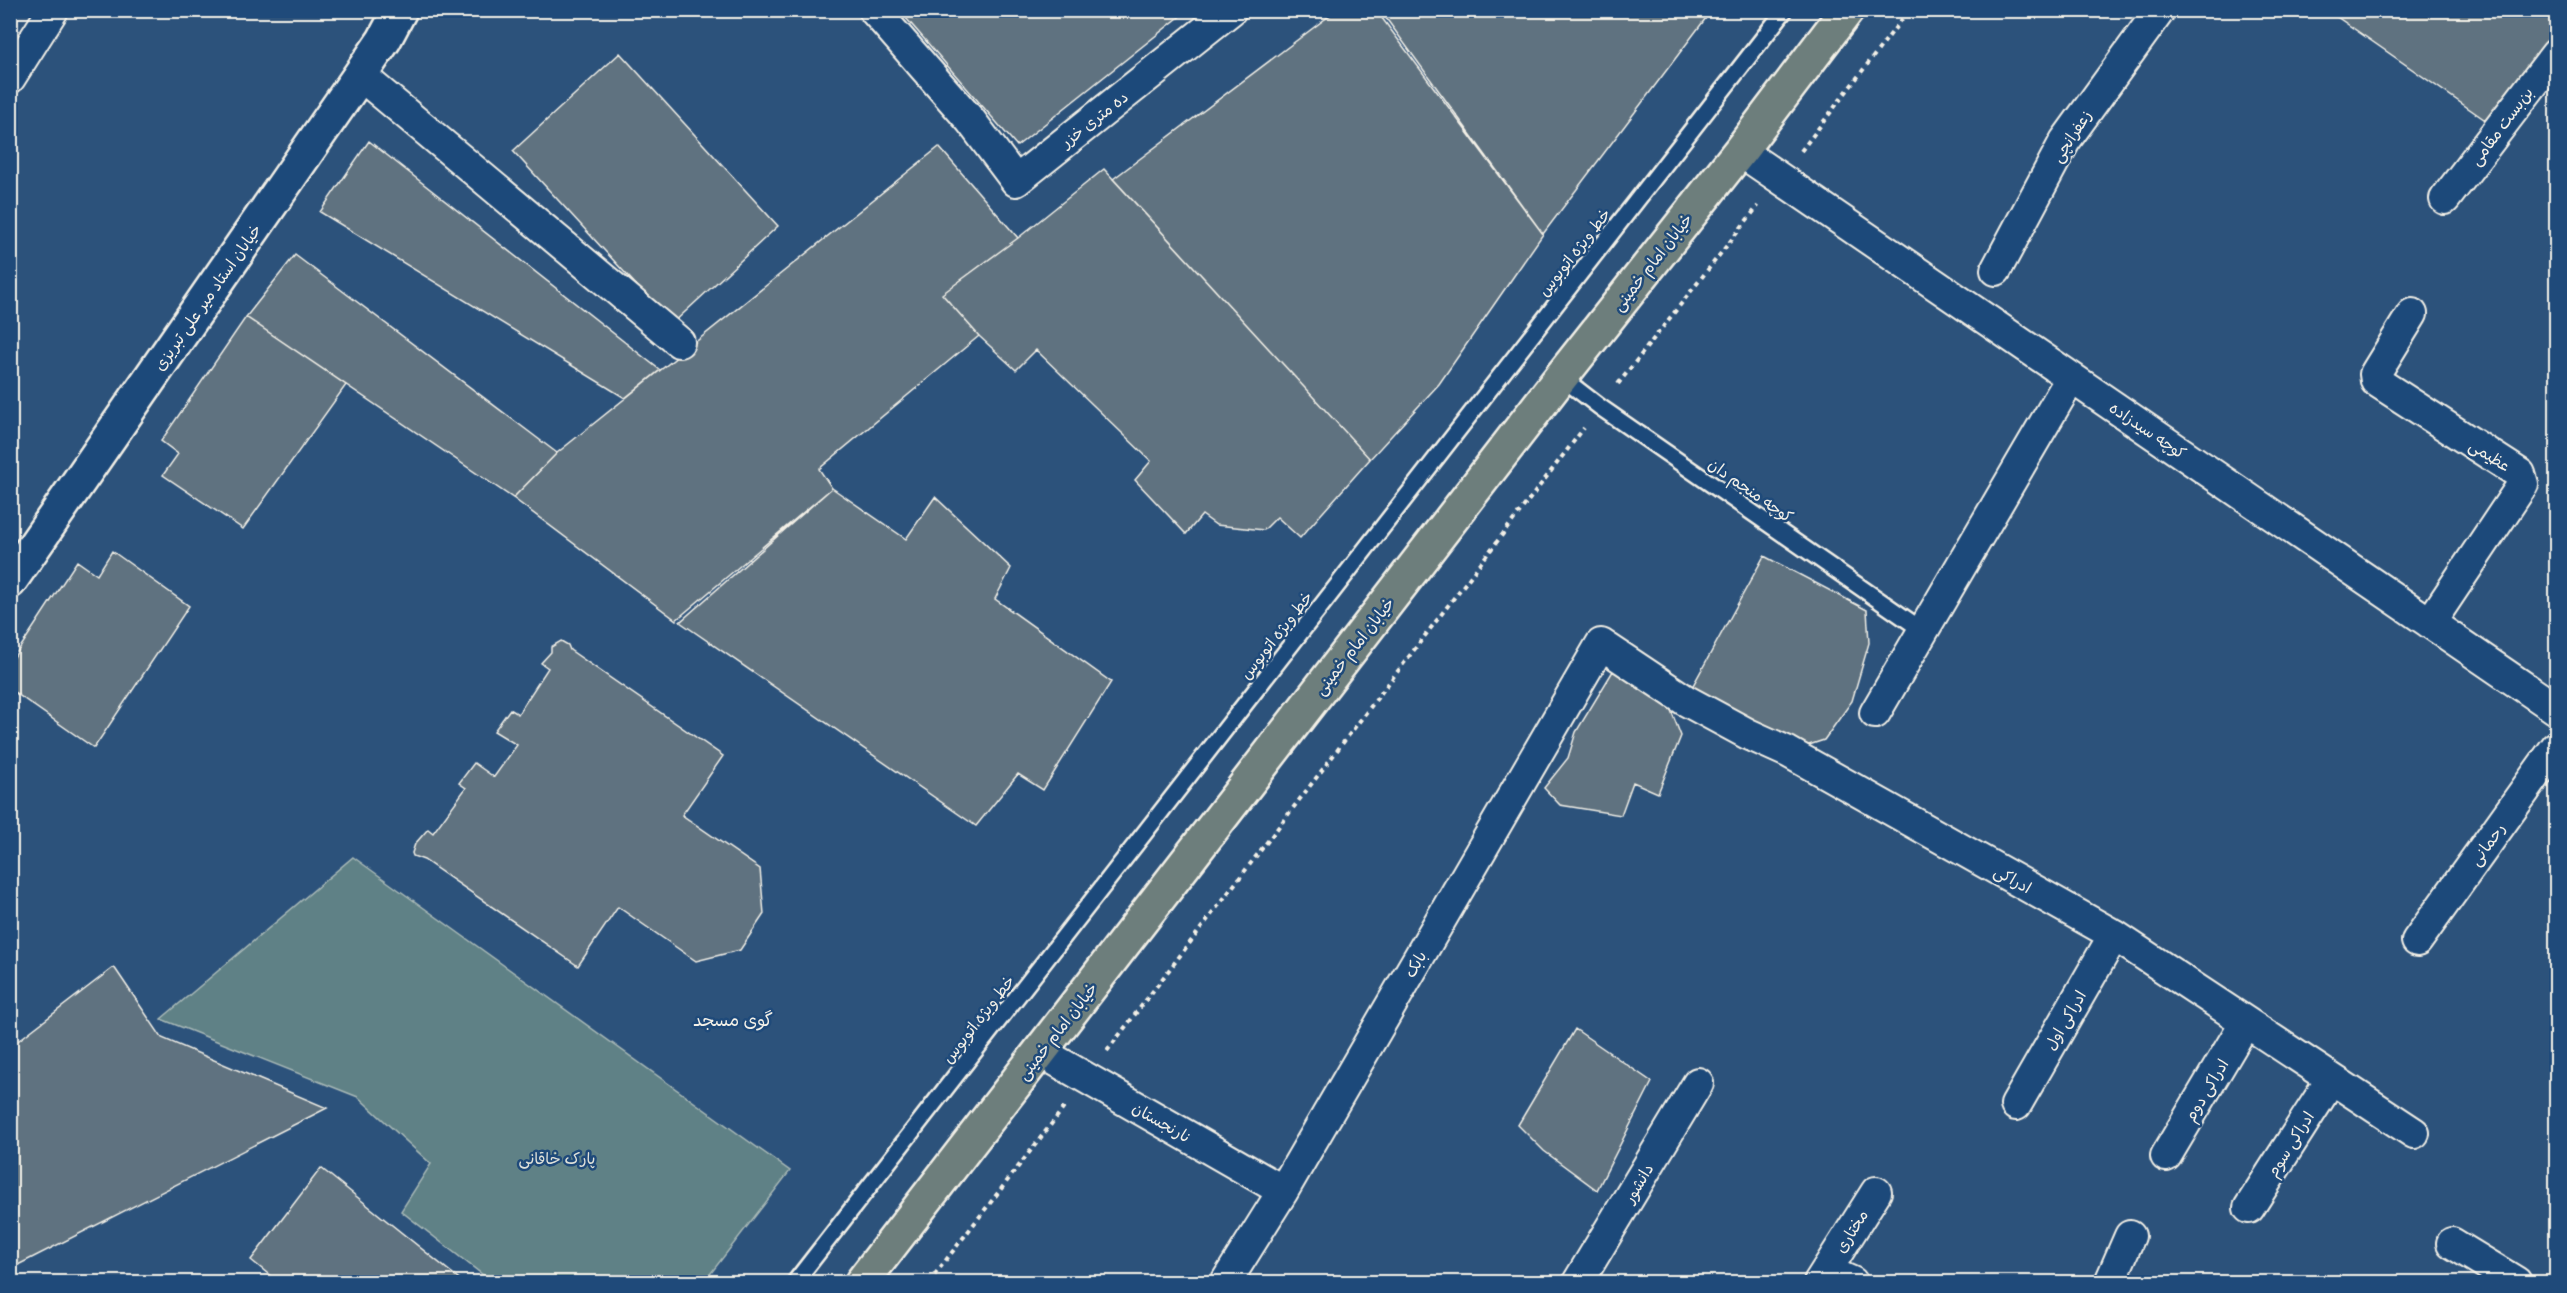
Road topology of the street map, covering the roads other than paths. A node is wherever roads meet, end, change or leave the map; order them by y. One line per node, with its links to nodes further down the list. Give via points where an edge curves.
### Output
1 (53, 10): 10 (street)
2 (400, 10): 9 (street, خیابان استاد میر علی تبریزی)
3 (874, 10): 4 (street, ده متری خزر, via 971,121 1016,181)
4 (1232, 10)
5 (1785, 10): 40 (lane, خط ویژه اتوبوس)
6 (1847, 10): 11 (main road, خیابان امام خمینی)
7 (2160, 10): 13 (street, زعفرانچی, via 2065,141)
8 (2556, 54): 12 (street, بن‌بست مقامی)
9 (360, 75): 15 (street); 18 (street, خیابان استاد میر علی تبریزی)
10 (10, 78)
11 (1740, 151): 16 (main road, خیابان امام خمینی); 17 (street, کوچه سیدزاده)
12 (2445, 199)
13 (1996, 270)
14 (2412, 314): 19 (street, عظیمی, via 2375,374 2376,381 2523,479)
15 (679, 342)
16 (1561, 377): 20 (lane, کوچه منجم دان); 28 (main road, خیابان امام خمینی)
17 (2072, 378): 19 (street, کوچه سیدزاده); 20 (street)
18 (10, 581)
19 (2430, 623): 22 (street, کوچه سیدزاده)
20 (1922, 630): 23 (street)
21 (1601, 644): 25 (street, ادراکی, via 1685,700 1788,752); 34 (street, بابک)
22 (2556, 709)
23 (1875, 713)
24 (2556, 747): 26 (street, رحمانی)
25 (2114, 935): 27 (street, ادراکی); 31 (street, ادراکی اول)
26 (2418, 941)
27 (2245, 1023): 29 (street, ادراکی); 33 (street, ادراکی دوم)
28 (1041, 1052): 34 (street, نارنجستان); 41 (main road, خیابان امام خمینی)
29 (2331, 1080): 32 (street, ادراکی); 36 (street, ادراکی سوم)
30 (1698, 1083): 43 (street, دانشور)
31 (2016, 1105)
32 (2414, 1133)
33 (2166, 1156)
34 (1283, 1191): 42 (street, بابک)
35 (1876, 1192): 39 (street, مختاری)
36 (2250, 1208)
37 (2130, 1236): 44 (street)
38 (2452, 1243): 45 (street)
39 (1832, 1278)
40 (795, 1282)
41 (862, 1282)
42 (1226, 1282)
43 (1578, 1282)
44 (2110, 1282)
45 (2516, 1282)

